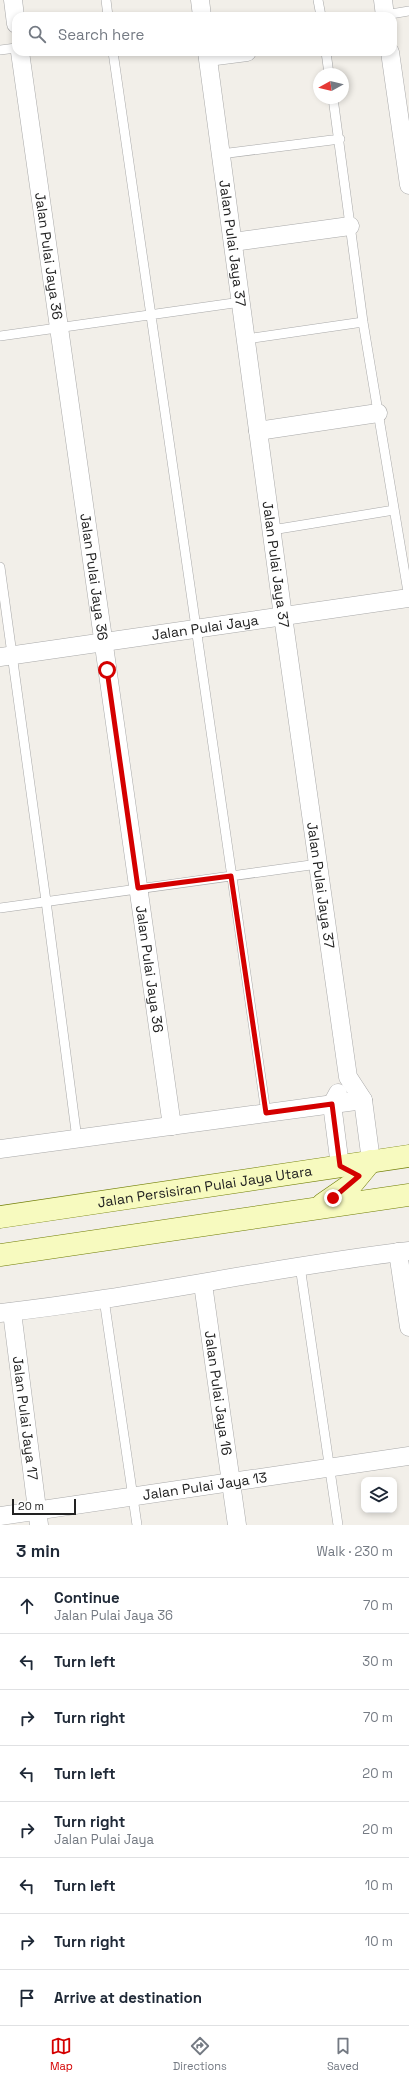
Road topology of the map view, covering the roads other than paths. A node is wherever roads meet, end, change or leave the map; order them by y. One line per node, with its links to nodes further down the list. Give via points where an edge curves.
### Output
1 (13, 0): 7 (street)
2 (106, 0): 8 (lane)
3 (200, 0): 9 (street)
4 (318, 0): 10 (lane)
5 (384, 10): 6 (lane)
6 (409, 11)
7 (14, 12)
8 (108, 12)
9 (202, 12)
10 (320, 12)
11 (12, 48): 12 (lane)
12 (0, 50)
13 (21, 56): 28 (street, Jalan Pulai Jaya 36)
14 (115, 56): 26 (lane)
15 (207, 56): 21 (street, Jalan Pulai Jaya 37)
16 (327, 56): 18 (lane)
17 (391, 56): 22 (street)
18 (328, 68)
19 (334, 104): 20 (lane)
20 (340, 139): 21 (lane); 23 (lane)
21 (221, 154): 24 (street, Jalan Pulai Jaya 37)
22 (409, 185)
23 (350, 226): 24 (street); 27 (lane)
24 (233, 242): 25 (street, Jalan Pulai Jaya 37)
25 (241, 302): 26 (lane); 30 (street, Jalan Pulai Jaya 37)
26 (151, 314): 28 (lane); 38 (lane)
27 (363, 322): 30 (lane); 31 (lane)
28 (59, 327): 29 (lane); 39 (street, Jalan Pulai Jaya 36)
29 (0, 336)
30 (246, 339): 32 (street, Jalan Pulai Jaya 37)
31 (378, 413): 32 (street); 33 (lane)
32 (258, 431): 34 (street, Jalan Pulai Jaya 37)
33 (394, 510): 34 (lane); 36 (lane)
34 (272, 530): 37 (street, Jalan Pulai Jaya 37)
35 (0, 567): 40 (lane)
36 (409, 598): 37 (street, Jalan Pulai Jaya)
37 (283, 616): 38 (street, Jalan Pulai Jaya); 41 (street, Jalan Pulai Jaya 37)
38 (195, 629): 39 (street, Jalan Pulai Jaya); 42 (lane)
39 (103, 642): 40 (street, Jalan Pulai Jaya); 43 (street, Jalan Pulai Jaya 36)
40 (6, 656): 44 (lane)
41 (318, 864): 42 (lane); 46 (street, Jalan Pulai Jaya 37)
42 (231, 876): 43 (lane); 49 (lane)
43 (138, 888): 44 (lane); 50 (street, Jalan Pulai Jaya 36)
44 (46, 901): 45 (lane); 51 (lane)
45 (0, 908)
46 (348, 1077): 47 (street); 48 (street)
47 (363, 1100): 48 (street); 54 (street)
48 (332, 1104): 49 (street); 54 (street)
49 (266, 1113): 50 (street)
50 (172, 1126): 51 (street)
51 (76, 1139): 52 (street)
52 (0, 1149)
53 (409, 1156): 54 (street, Jalan Persisiran Pulai Jaya Utara)
54 (357, 1168): 55 (street, via 382,1187); 56 (street, via 343,1191); 57 (street, Jalan Persisiran Pulai Jaya Utara)
55 (407, 1195): 56 (street)
56 (316, 1208): 59 (street)
57 (0, 1217)
58 (403, 1251): 60 (street); 64 (street)
59 (0, 1255)
60 (300, 1266): 61 (street); 66 (lane)
61 (203, 1284): 62 (street); 67 (street, Jalan Pulai Jaya 16)
62 (104, 1298): 63 (street); 68 (lane)
63 (6, 1312): 70 (street, Jalan Pulai Jaya 17)
64 (409, 1327)
65 (409, 1456): 66 (street, Jalan Pulai Jaya 13)
66 (330, 1467): 67 (street, Jalan Pulai Jaya 13); 73 (lane)
67 (230, 1482): 68 (street, Jalan Pulai Jaya 13); 72 (street, Jalan Pulai Jaya 16)
68 (133, 1496): 70 (street, Jalan Pulai Jaya 13); 71 (lane)
69 (0, 1516): 70 (street, Jalan Pulai Jaya 13)
70 (38, 1518)
71 (137, 1525)
72 (237, 1525)
73 (338, 1525)

